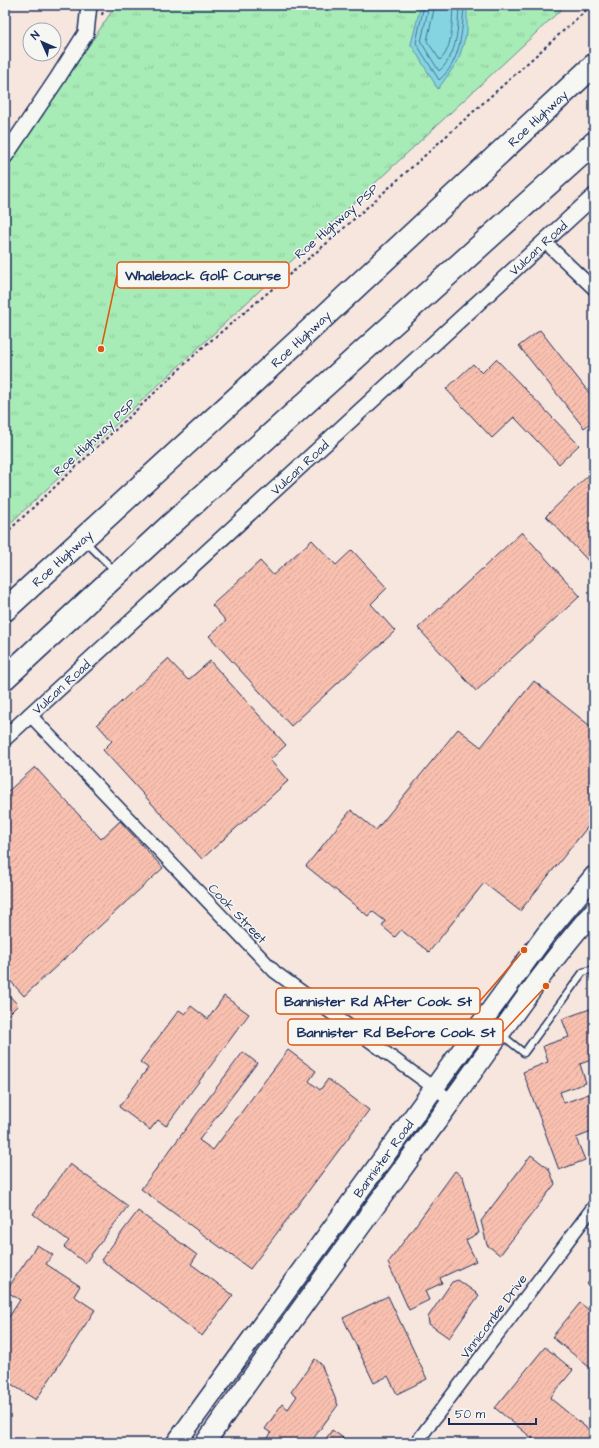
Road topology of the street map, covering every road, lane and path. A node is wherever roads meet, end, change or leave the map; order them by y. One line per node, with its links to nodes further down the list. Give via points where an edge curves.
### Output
1 (89, 5): 5 (street, via 86,33)
2 (592, 5): 9 (path, Roe Highway PSP, via 333,238 202,348)
3 (594, 65): 10 (highway, Roe Highway)
4 (594, 143): 11 (highway)
5 (5, 156)
6 (594, 196): 7 (street, Vulcan Road)
7 (544, 241): 8 (street); 14 (street, Vulcan Road)
8 (594, 289)
9 (5, 534)
10 (83, 539): 11 (lane); 12 (highway, Roe Highway)
11 (118, 574): 13 (highway)
12 (5, 610)
13 (5, 678)
14 (29, 714): 15 (street, Vulcan Road); 21 (street, Cook Street, via 275,972)
15 (5, 738)
16 (594, 876): 19 (main road, Bannister Road, via 546,934)
17 (594, 911): 20 (main road, Bannister Road)
18 (594, 968): 20 (lane, via 583,972 524,1053)
19 (483, 1020): 20 (lane); 21 (main road, Bannister Road)
20 (500, 1034): 22 (main road, Bannister Road)
21 (434, 1087): 22 (street, Cook Street); 24 (main road, Bannister Road)
22 (452, 1101): 25 (main road, Bannister Road)
23 (594, 1206): 26 (street, Vinnicombe Drive)
24 (176, 1443)
25 (205, 1443)
26 (416, 1443)

